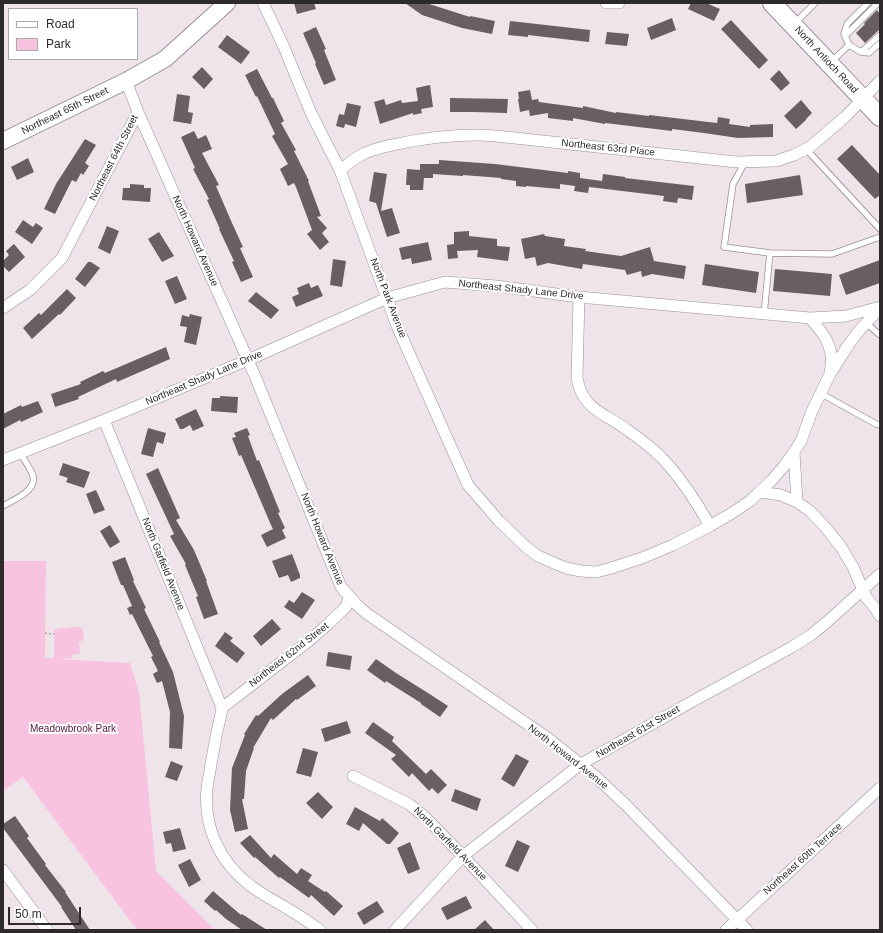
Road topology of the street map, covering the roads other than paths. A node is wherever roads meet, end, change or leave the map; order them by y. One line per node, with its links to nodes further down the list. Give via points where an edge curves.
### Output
1 (228, 3): 16 (street, via 165,59)
2 (263, 3): 24 (street, North Park Avenue, via 311,113)
3 (606, 3): 4 (street)
4 (619, 3)
5 (772, 3): 9 (main road, North Antioch Road)
6 (815, 3): 9 (lane)
7 (868, 3): 11 (lane, via 847,24)
8 (878, 3): 11 (lane)
9 (793, 25): 15 (main road, North Antioch Road)
10 (880, 35): 14 (lane)
11 (845, 36): 13 (lane)
12 (880, 44): 14 (lane, via 869,53)
13 (849, 45): 14 (lane); 15 (lane)
14 (861, 52)
15 (830, 64): 18 (main road, North Antioch Road)
16 (126, 81): 19 (street, Northeast 64th Street); 21 (street, Northeast 65th Street)
17 (880, 81): 18 (street, Northeast 63rd Place)
18 (863, 99): 20 (main road, North Antioch Road); 22 (street, Northeast 63rd Place)
19 (138, 112): 30 (street, Northeast 64th Street, via 62,258 30,290); 36 (street, North Howard Avenue)
20 (880, 117)
21 (3, 141)
22 (806, 149): 23 (street, Northeast 63rd Place, via 776,162); 25 (lane)
23 (745, 162): 24 (street, Northeast 63rd Place, via 479,135 432,138 385,146 365,153); 27 (lane, via 733,184 724,247)
24 (340, 170): 29 (street, North Park Avenue)
25 (880, 229)
26 (880, 237): 27 (lane, via 832,254)
27 (770, 253): 32 (lane)
28 (579, 297): 29 (street, Northeast Shady Lane Drive, via 445,282); 32 (street, Northeast Shady Lane Drive); 47 (street, via 576,378 583,397 592,407 626,429 662,458 697,502)
29 (387, 298): 36 (street, Northeast Shady Lane Drive); 47 (street, North Park Avenue, via 468,485 498,520 538,556 566,568 596,572 642,558)
30 (3, 308)
31 (880, 308): 33 (street, Northeast Shady Lane Drive, via 846,316); 34 (street, North Park Avenue)
32 (764, 314): 33 (street, Northeast Shady Lane Drive)
33 (810, 318): 37 (street, via 828,342 831,354)
34 (866, 323): 35 (lane); 37 (street, North Park Avenue)
35 (880, 336)
36 (248, 360): 39 (street, Northeast Shady Lane Drive); 50 (street, North Howard Avenue, via 341,587)
37 (830, 374): 38 (street, North Park Avenue)
38 (820, 393): 40 (lane); 41 (street, North Park Avenue)
39 (104, 420): 42 (street, Northeast Shady Lane Drive); 52 (street, North Garfield Avenue)
40 (880, 425)
41 (794, 452): 44 (street, North Park Avenue); 45 (street)
42 (20, 453): 43 (street, Northeast Shady Lane Drive); 46 (lane, via 33,476 31,487)
43 (3, 460)
44 (760, 492): 45 (street, via 781,495); 47 (street, North Park Avenue)
45 (796, 502): 49 (street, via 810,511 841,547)
46 (3, 506)
47 (710, 526)
48 (880, 574): 49 (street, Northeast 61st Street)
49 (862, 590): 51 (street); 53 (street, Northeast 61st Street, via 811,635 792,647)
50 (349, 597): 52 (street, Northeast 62nd Street, via 346,607 310,640); 53 (street, North Howard Avenue, via 366,614 549,739)
51 (880, 616)
52 (222, 708): 60 (street, via 206,801 213,837 226,862 250,886)
53 (581, 764): 56 (street, Northeast 61st Street); 58 (street, North Howard Avenue, via 626,805)
54 (353, 776): 56 (street, North Garfield Avenue, via 409,804)
55 (880, 788): 58 (street, Northeast 60th Terrace)
56 (463, 856): 61 (street, Northeast 61st Street); 62 (street, North Garfield Avenue)
57 (3, 870): 59 (street)
58 (737, 920): 63 (street, Northeast 60th Terrace); 64 (street, North Howard Avenue)
59 (46, 930)
60 (320, 930)
61 (395, 930)
62 (532, 930)
63 (726, 930)
64 (747, 930)

